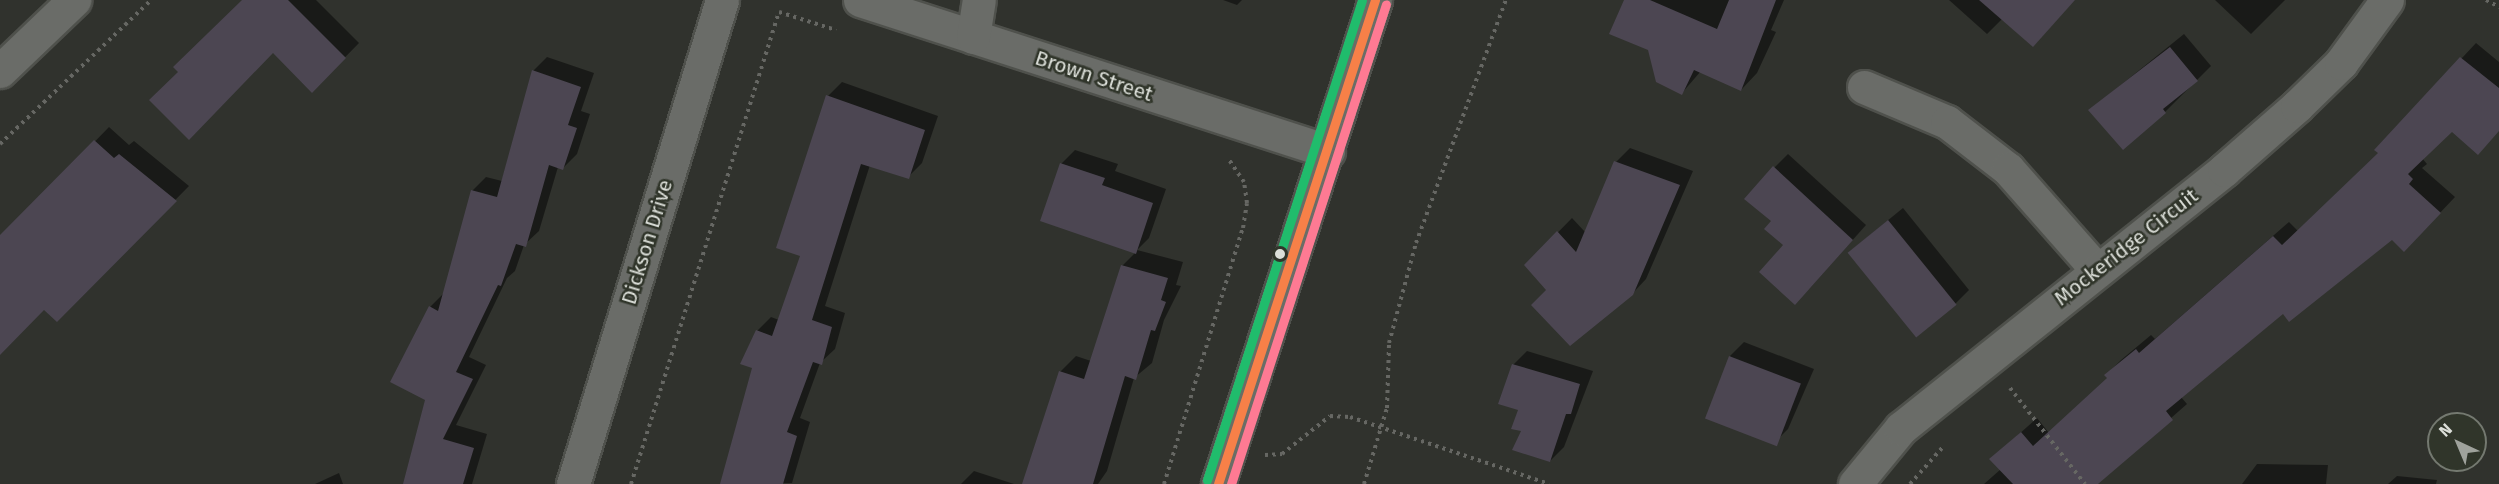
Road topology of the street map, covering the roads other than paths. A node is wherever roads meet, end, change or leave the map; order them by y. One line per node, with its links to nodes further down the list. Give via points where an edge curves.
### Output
1 (74, 0): 8 (street)
2 (722, 0): 12 (street, Dickson Drive)
3 (860, 0): 7 (street, Brown Street)
4 (979, 0): 7 (street)
5 (1376, 0): 10 (main road)
6 (2387, 0): 11 (street, Mockeridge Circuit, via 2341,63 2297,106 2224,170)
7 (974, 37): 10 (street, Brown Street)
8 (0, 71)
9 (1864, 87): 11 (street, via 1947,122 2008,169)
10 (1328, 151): 13 (main road)
11 (2097, 270): 14 (street, Mockeridge Circuit, via 1901,428)
12 (573, 484)
13 (1218, 484)
14 (1855, 484)

